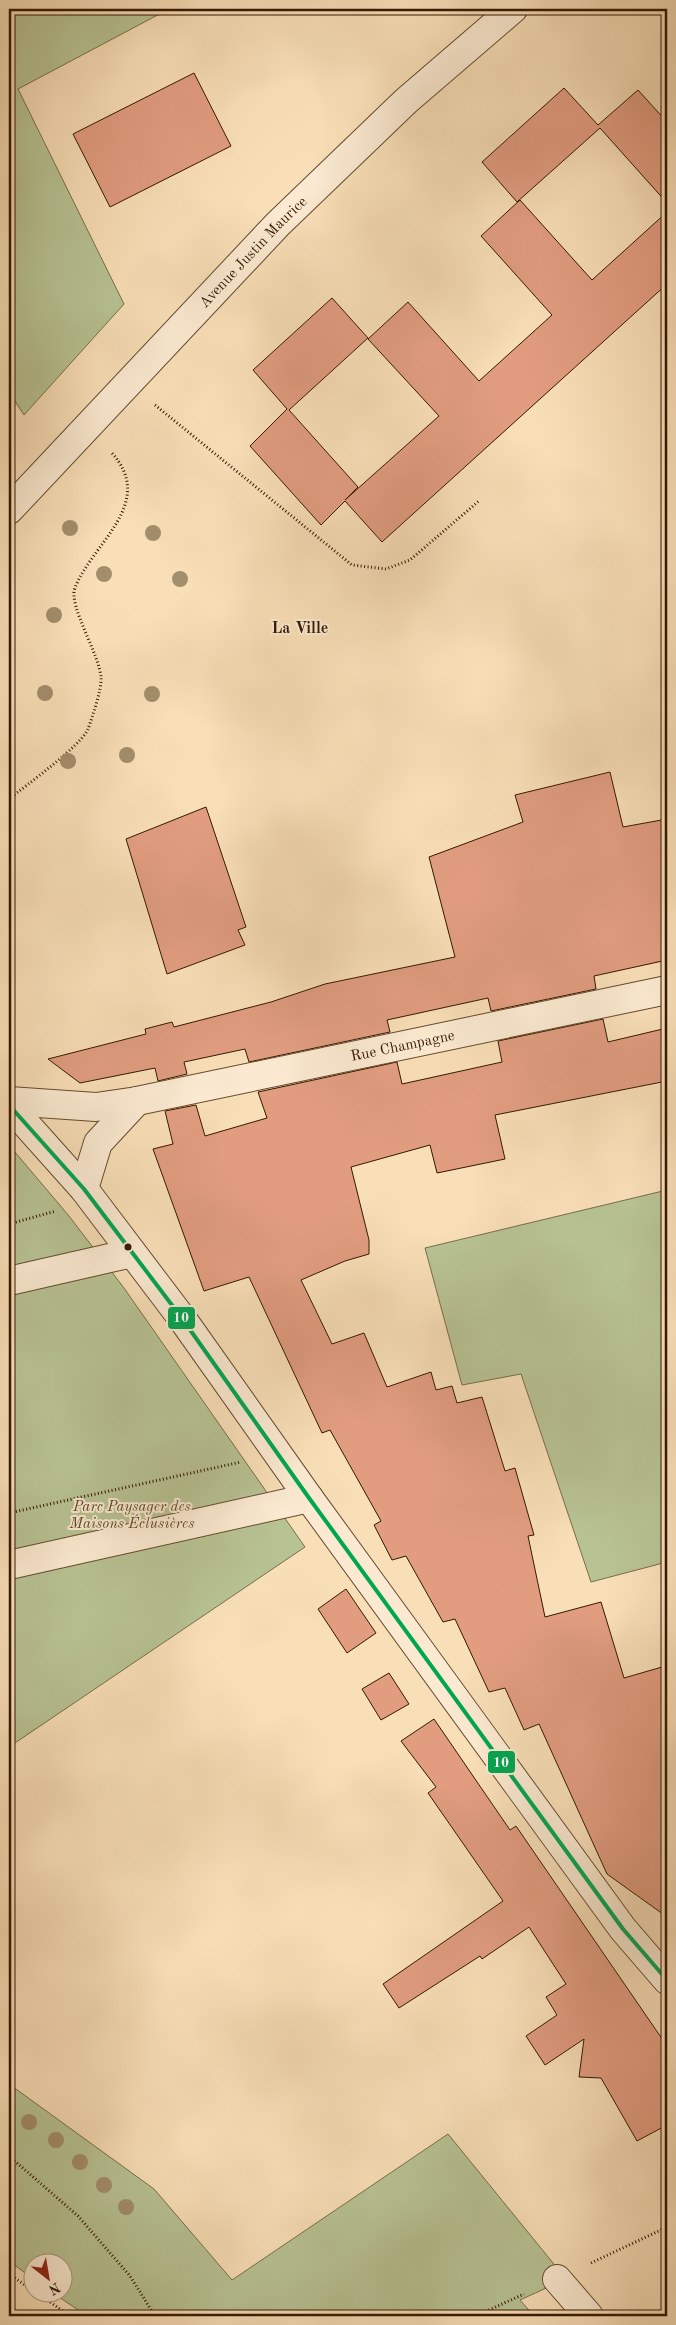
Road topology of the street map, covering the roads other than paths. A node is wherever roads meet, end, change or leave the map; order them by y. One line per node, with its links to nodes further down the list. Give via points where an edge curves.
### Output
1 (513, 9): 2 (street, Avenue Justin Maurice, via 406,101 278,224)
2 (9, 510)
3 (667, 990): 5 (street, Rue Champagne)
4 (9, 1101): 5 (street, Rue Champagne, via 96,1107)
5 (137, 1101): 7 (street, via 98,1143)
6 (9, 1105): 7 (street)
7 (84, 1189): 8 (street)
8 (132, 1253): 9 (street); 10 (street, via 181,1316)
9 (9, 1281)
10 (309, 1498): 11 (street); 12 (street, via 623,1928)
11 (9, 1565)
12 (667, 1980)
13 (556, 2279): 14 (street)
14 (589, 2316)

